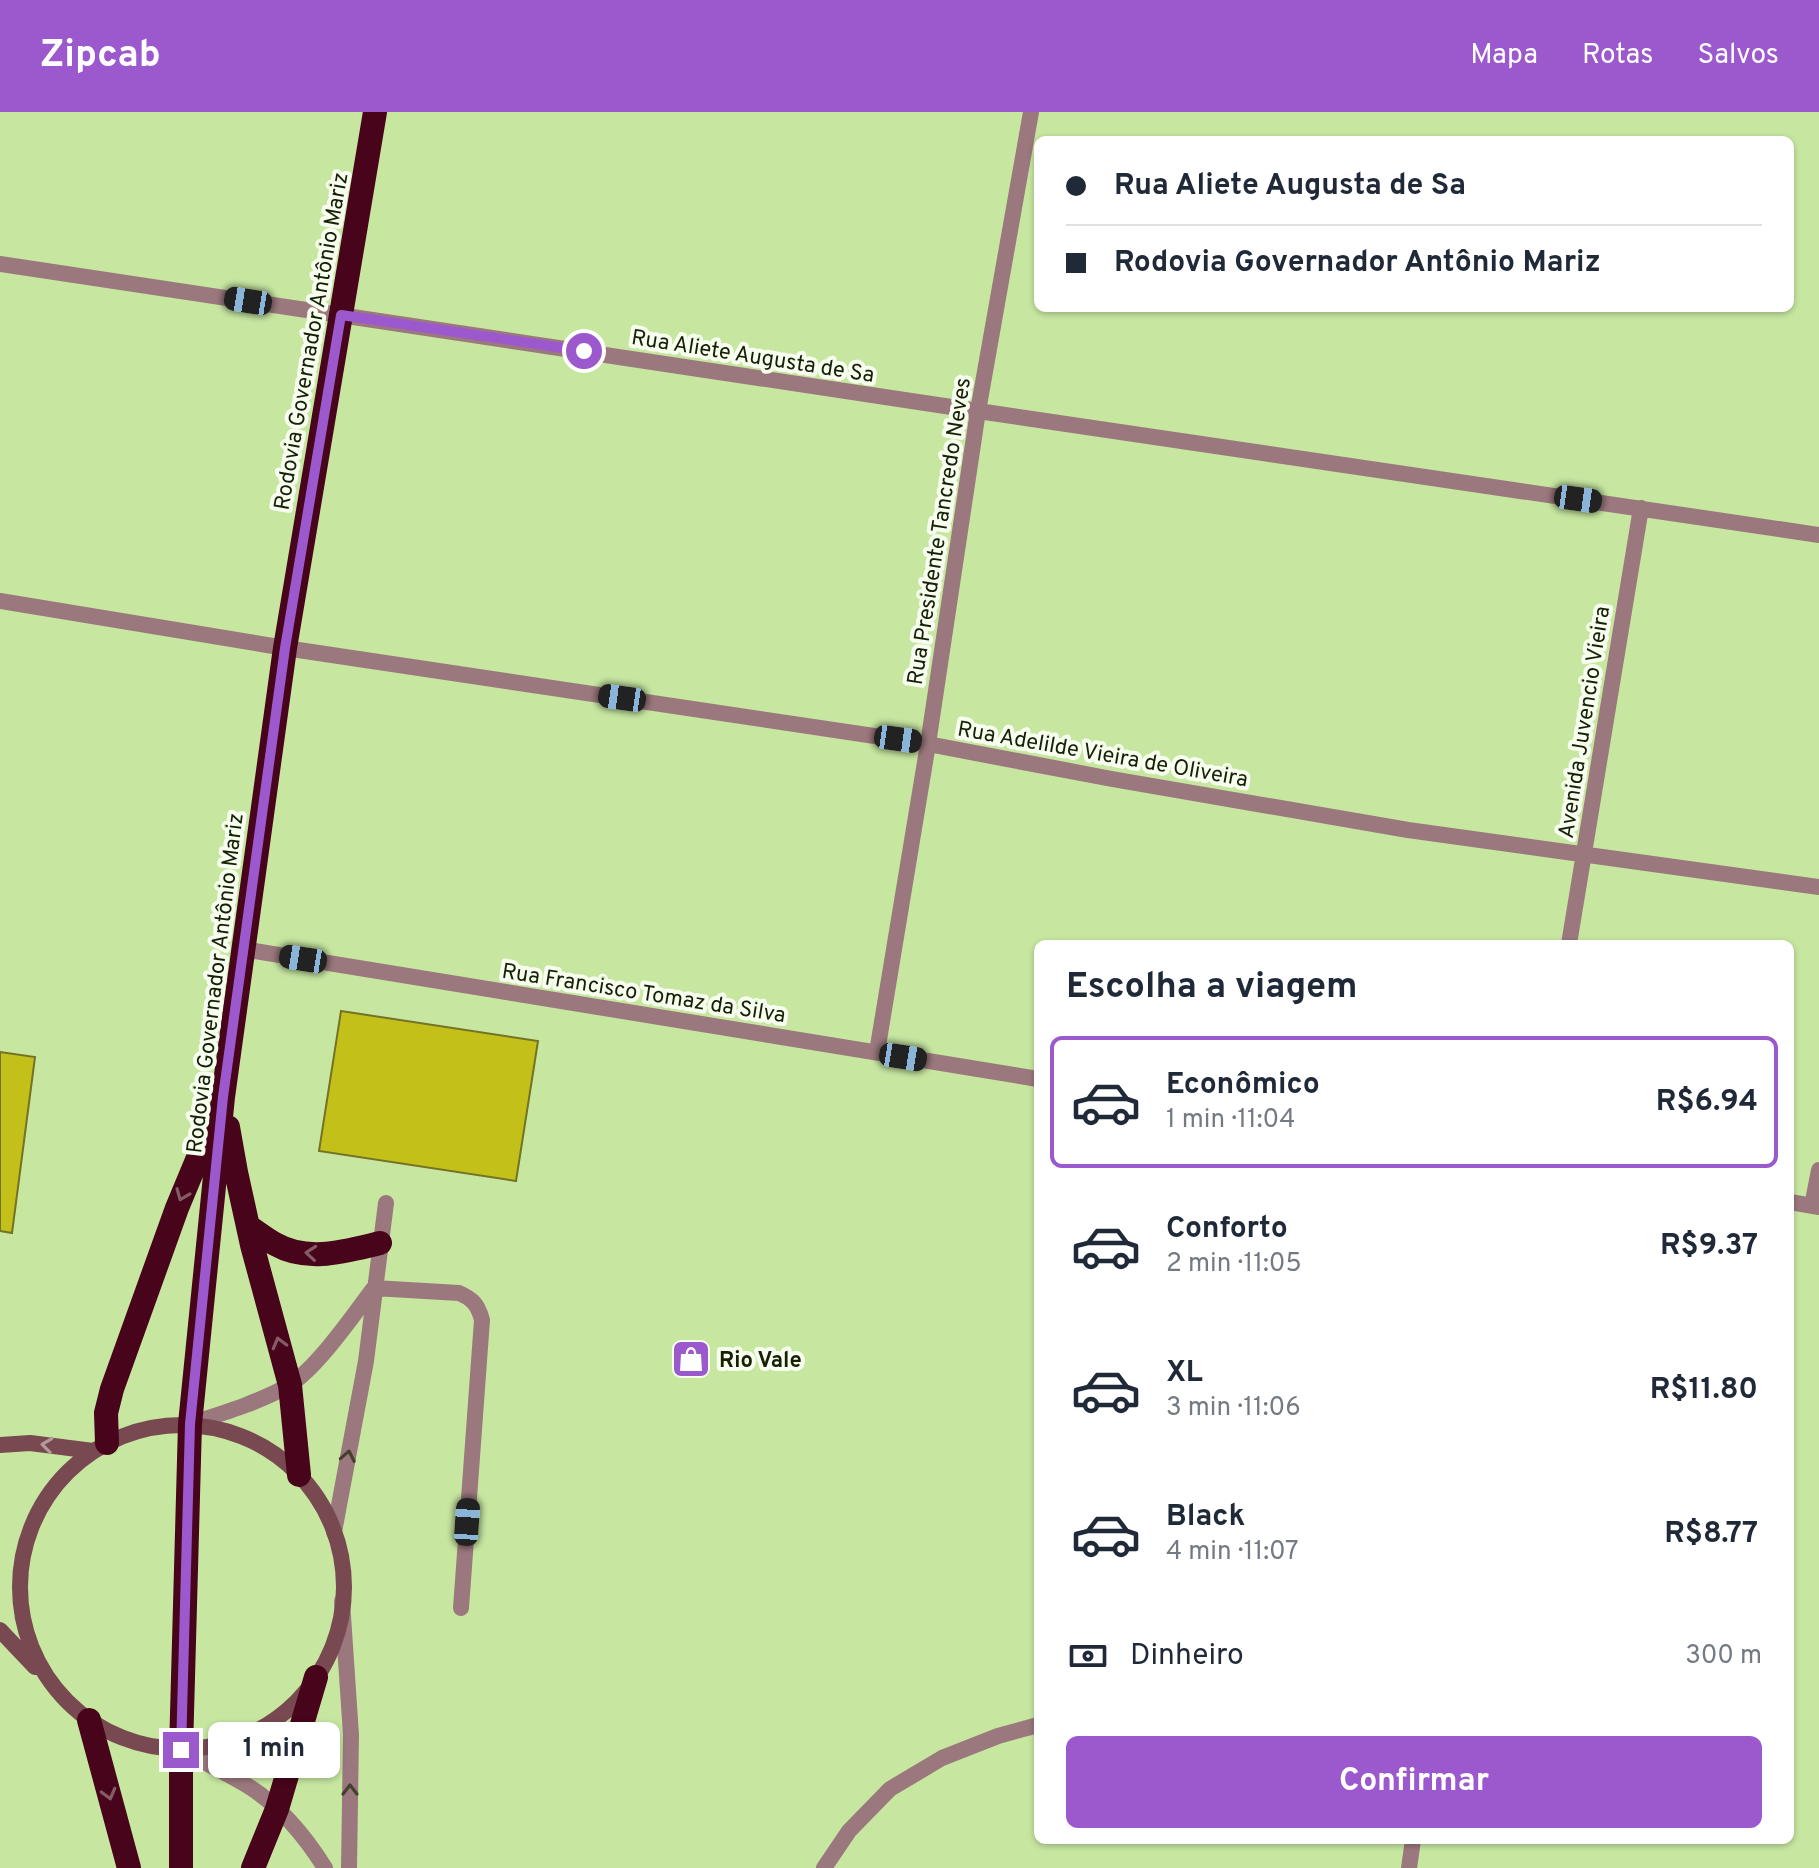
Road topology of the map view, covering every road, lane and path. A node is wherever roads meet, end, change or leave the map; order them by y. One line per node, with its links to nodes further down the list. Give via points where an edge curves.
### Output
1 (375, 112): 4 (highway, Rodovia Governador Antônio Mariz)
2 (1031, 112): 5 (street, Rua Presidente Tancredo Neves)
3 (0, 264): 4 (street, Rua Aliete Augusta de Sa)
4 (341, 315): 5 (street, Rua Aliete Augusta de Sa); 9 (highway, Rodovia Governador Antônio Mariz)
5 (978, 411): 6 (street, Rua Aliete Augusta de Sa); 10 (street, Rua Presidente Tancredo Neves)
6 (1641, 508): 7 (street, Rua Aliete Augusta de Sa); 11 (street, Avenida Juvencio Vieira)
7 (1819, 535)
8 (0, 601): 9 (street, Rua Adelilde Vieira de Oliveira)
9 (285, 648): 10 (street, Rua Adelilde Vieira de Oliveira); 14 (highway, Rodovia Governador Antônio Mariz)
10 (928, 744): 11 (street, Rua Adelilde Vieira de Oliveira, via 1377,825); 15 (street, Rua Presidente Tancredo Neves)
11 (1584, 854): 12 (street, Rua Adelilde Vieira de Oliveira); 13 (street, Avenida Juvencio Vieira)
12 (1819, 887)
13 (1570, 940)
14 (243, 949): 15 (street, Rua Francisco Tomaz da Silva); 17 (highway, Rodovia Governador Antônio Mariz)
15 (877, 1052): 16 (street, Rua Francisco Tomaz da Silva)
16 (1034, 1078)
17 (223, 1097): 22 (highway); 26 (highway, Rodovia Governador Antônio Mariz); 28 (highway, one-way to 28, via 119,1365)
18 (1819, 1170): 21 (street)
19 (386, 1203): 23 (street)
20 (1794, 1203): 21 (street)
21 (1815, 1206)
22 (248, 1226): 23 (highway, one-way to 22, via 315,1255 277,1246); 25 (highway, one-way to 22)
23 (380, 1243): 24 (street)
24 (374, 1288): 25 (street); 30 (street, one-way to 24); 32 (street, via 459,1293 479,1307)
25 (290, 1385): 26 (street); 29 (highway)
26 (190, 1424): 28 (main road, via 133,1431); 29 (main road, via 250,1439); 38 (highway, Rodovia Governador Antônio Mariz)
27 (0, 1445): 28 (main road, one-way to 27)
28 (100, 1447): 35 (main road, via 59,1481 35,1519 22,1563 21,1608 33,1651)
29 (299, 1475): 30 (main road)
30 (334, 1532): 31 (main road, via 342,1566)
31 (342, 1601): 34 (main road, via 334,1640); 45 (street, one-way to 31, via 351,1735)
32 (461, 1608)
33 (0, 1630): 35 (main road)
34 (316, 1677): 38 (main road, via 280,1716 258,1730 234,1741); 39 (highway)
35 (56, 1690): 36 (main road)
36 (89, 1720): 38 (main road, via 117,1737); 41 (highway, one-way to 41)
37 (1034, 1726): 46 (street, via 942,1758 890,1789 849,1831)
38 (181, 1750): 39 (street, via 250,1787); 42 (highway, Rodovia Governador Antônio Mariz)
39 (277, 1809): 43 (highway); 44 (street)
40 (1412, 1844): 47 (street)
41 (129, 1868)
42 (181, 1868)
43 (253, 1868)
44 (325, 1868)
45 (349, 1868)
46 (824, 1868)
47 (1409, 1868)

